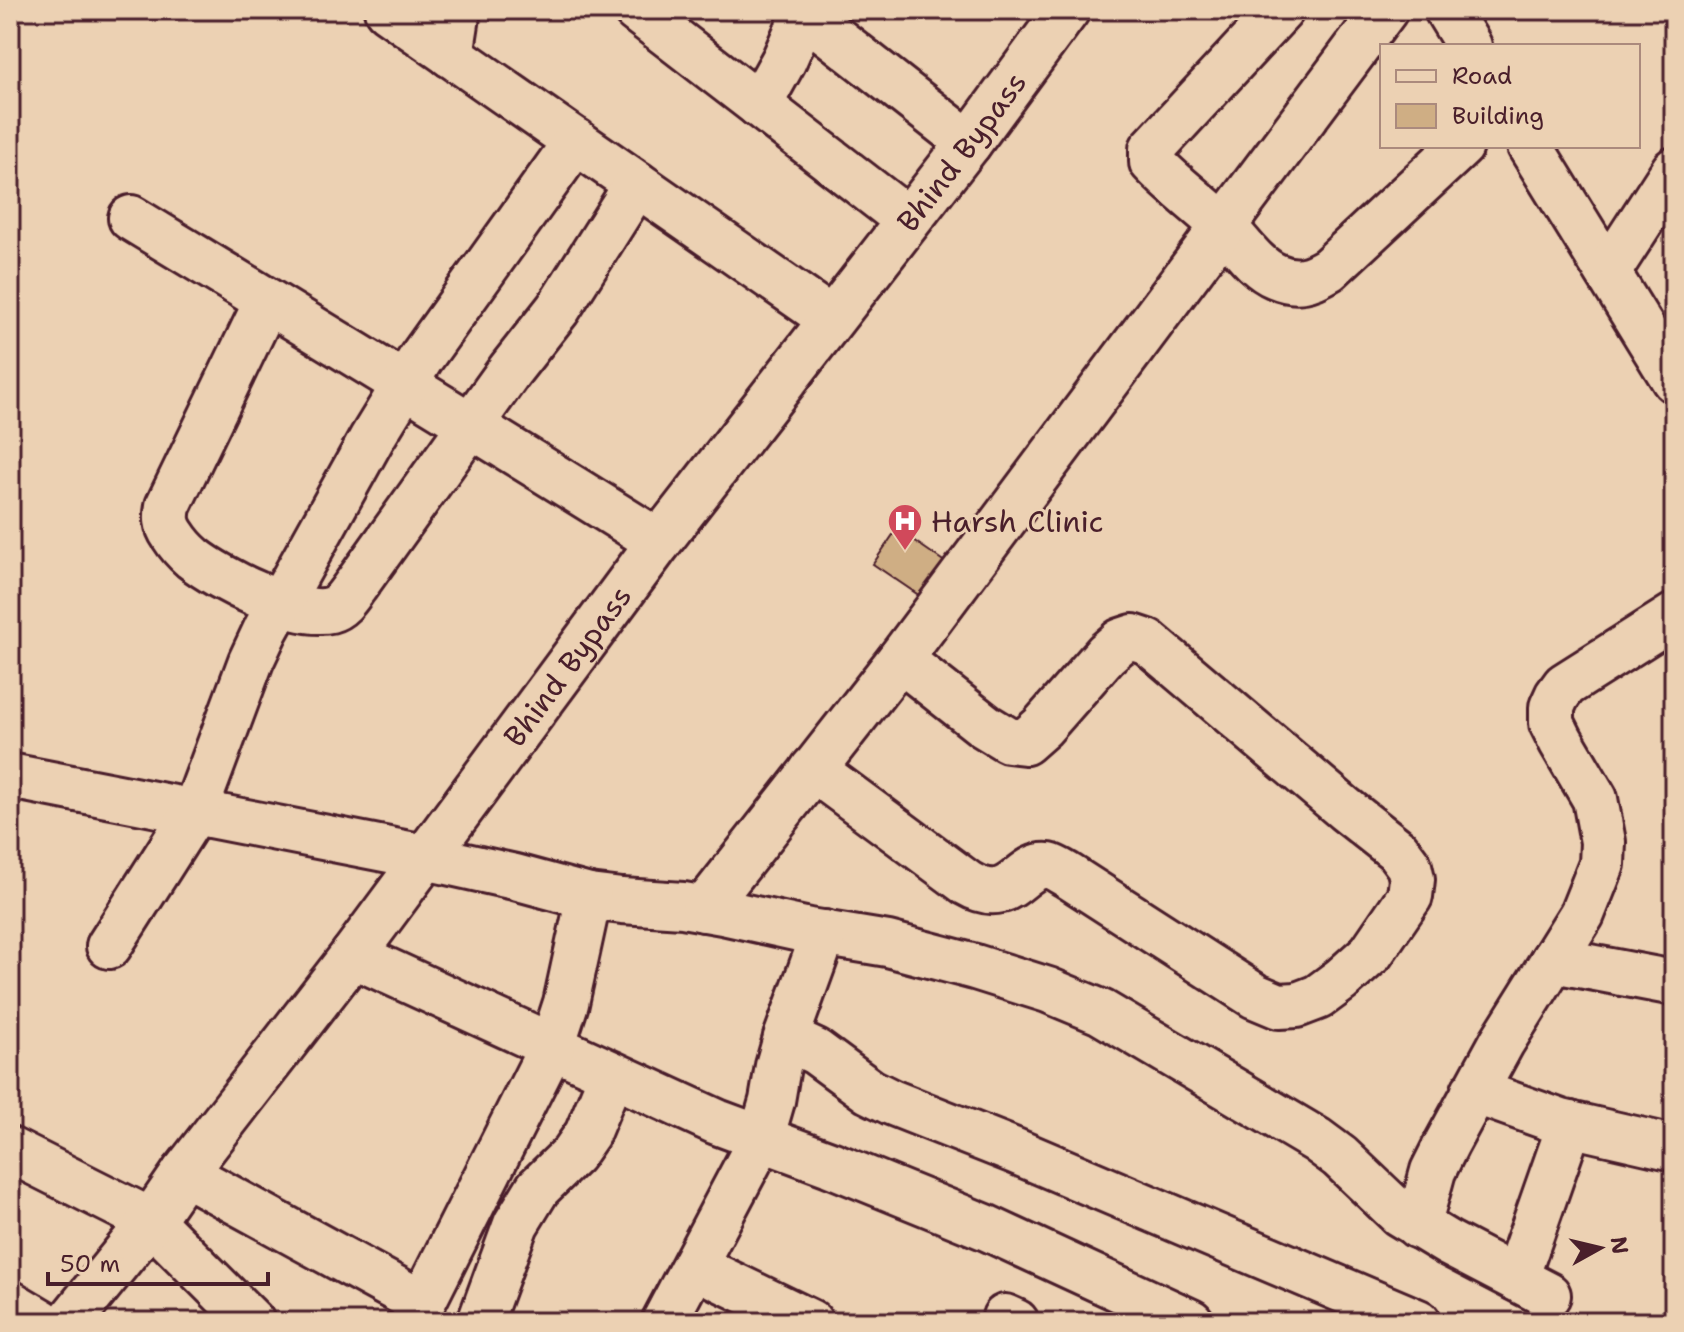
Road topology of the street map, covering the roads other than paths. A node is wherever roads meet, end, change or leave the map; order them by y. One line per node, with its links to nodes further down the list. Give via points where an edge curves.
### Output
1 (387, 10): 8 (street)
2 (458, 10): 8 (street)
3 (636, 10): 9 (street)
4 (1067, 10): 11 (street, Bhind Bypass)
5 (1281, 10): 18 (street, via 1152,149 1152,162 1163,174)
6 (1385, 10): 18 (street)
7 (803, 11): 9 (street); 11 (street)
8 (451, 55): 10 (street)
9 (759, 105): 17 (street)
10 (576, 141): 15 (street); 23 (street)
11 (969, 143): 17 (street, Bhind Bypass)
12 (1459, 148): 18 (street, via 1313,279 1277,277)
13 (1531, 148): 19 (street)
14 (1674, 170): 19 (street)
15 (637, 184): 21 (street); 24 (street, via 558,309)
16 (131, 218): 20 (street)
17 (908, 220): 21 (street, Bhind Bypass)
18 (1224, 226): 28 (street)
19 (1608, 272): 22 (street)
20 (267, 301): 23 (street); 26 (street, via 168,506 166,520 191,557)
21 (831, 319): 25 (street, Bhind Bypass)
22 (1674, 380)
23 (404, 386): 24 (street); 26 (street)
24 (472, 425): 25 (street); 26 (street, via 342,603 331,610)
25 (659, 542): 32 (street, Bhind Bypass)
26 (279, 604): 31 (street, via 251,661)
27 (1674, 616): 38 (street, via 1565,685 1552,707 1552,723 1595,799 1603,842 1602,864 1591,893)
28 (900, 659): 29 (street); 29 (street, via 985,726 1008,740 1025,742 1121,641 1133,637 1148,642 1397,850 1409,866 1410,896 1371,953 1341,980 1318,997 1279,1006 1049,866 1035,868 1009,887 980,891)
29 (813, 769): 34 (street)
30 (10, 776): 31 (street)
31 (195, 811): 32 (street); 36 (street)
32 (425, 857): 33 (street); 37 (street, Bhind Bypass)
33 (589, 897): 34 (street); 41 (street)
34 (704, 909): 35 (street)
35 (824, 933): 40 (street); 50 (street, via 975,967 1101,1012 1317,1140)
36 (109, 946)
37 (353, 955): 41 (street); 48 (street, Bhind Bypass)
38 (1553, 960): 39 (street); 43 (street)
39 (1674, 983)
40 (786, 1038): 45 (street); 61 (street, via 891,1102)
41 (552, 1046): 42 (street); 53 (street)
42 (612, 1074): 45 (street); 57 (street, via 587,1134 538,1188 516,1224)
43 (1474, 1091): 44 (street); 50 (street, via 1433,1171)
44 (1570, 1124): 46 (street); 50 (street, via 1532,1286)
45 (761, 1139): 51 (street); 60 (street, via 985,1227)
46 (1674, 1148)
47 (10, 1150): 49 (street)
48 (184, 1173): 49 (street, Bhind Bypass); 53 (street)
49 (151, 1221): 55 (street, Bhind Bypass); 56 (street)
50 (1418, 1226)
51 (694, 1266): 58 (street); 59 (street)
52 (10, 1303): 54 (street)
53 (418, 1313)
54 (42, 1322)
55 (69, 1322)
56 (252, 1322)
57 (480, 1322)
58 (664, 1322)
59 (810, 1322)
60 (1191, 1322)
61 (1418, 1322)

